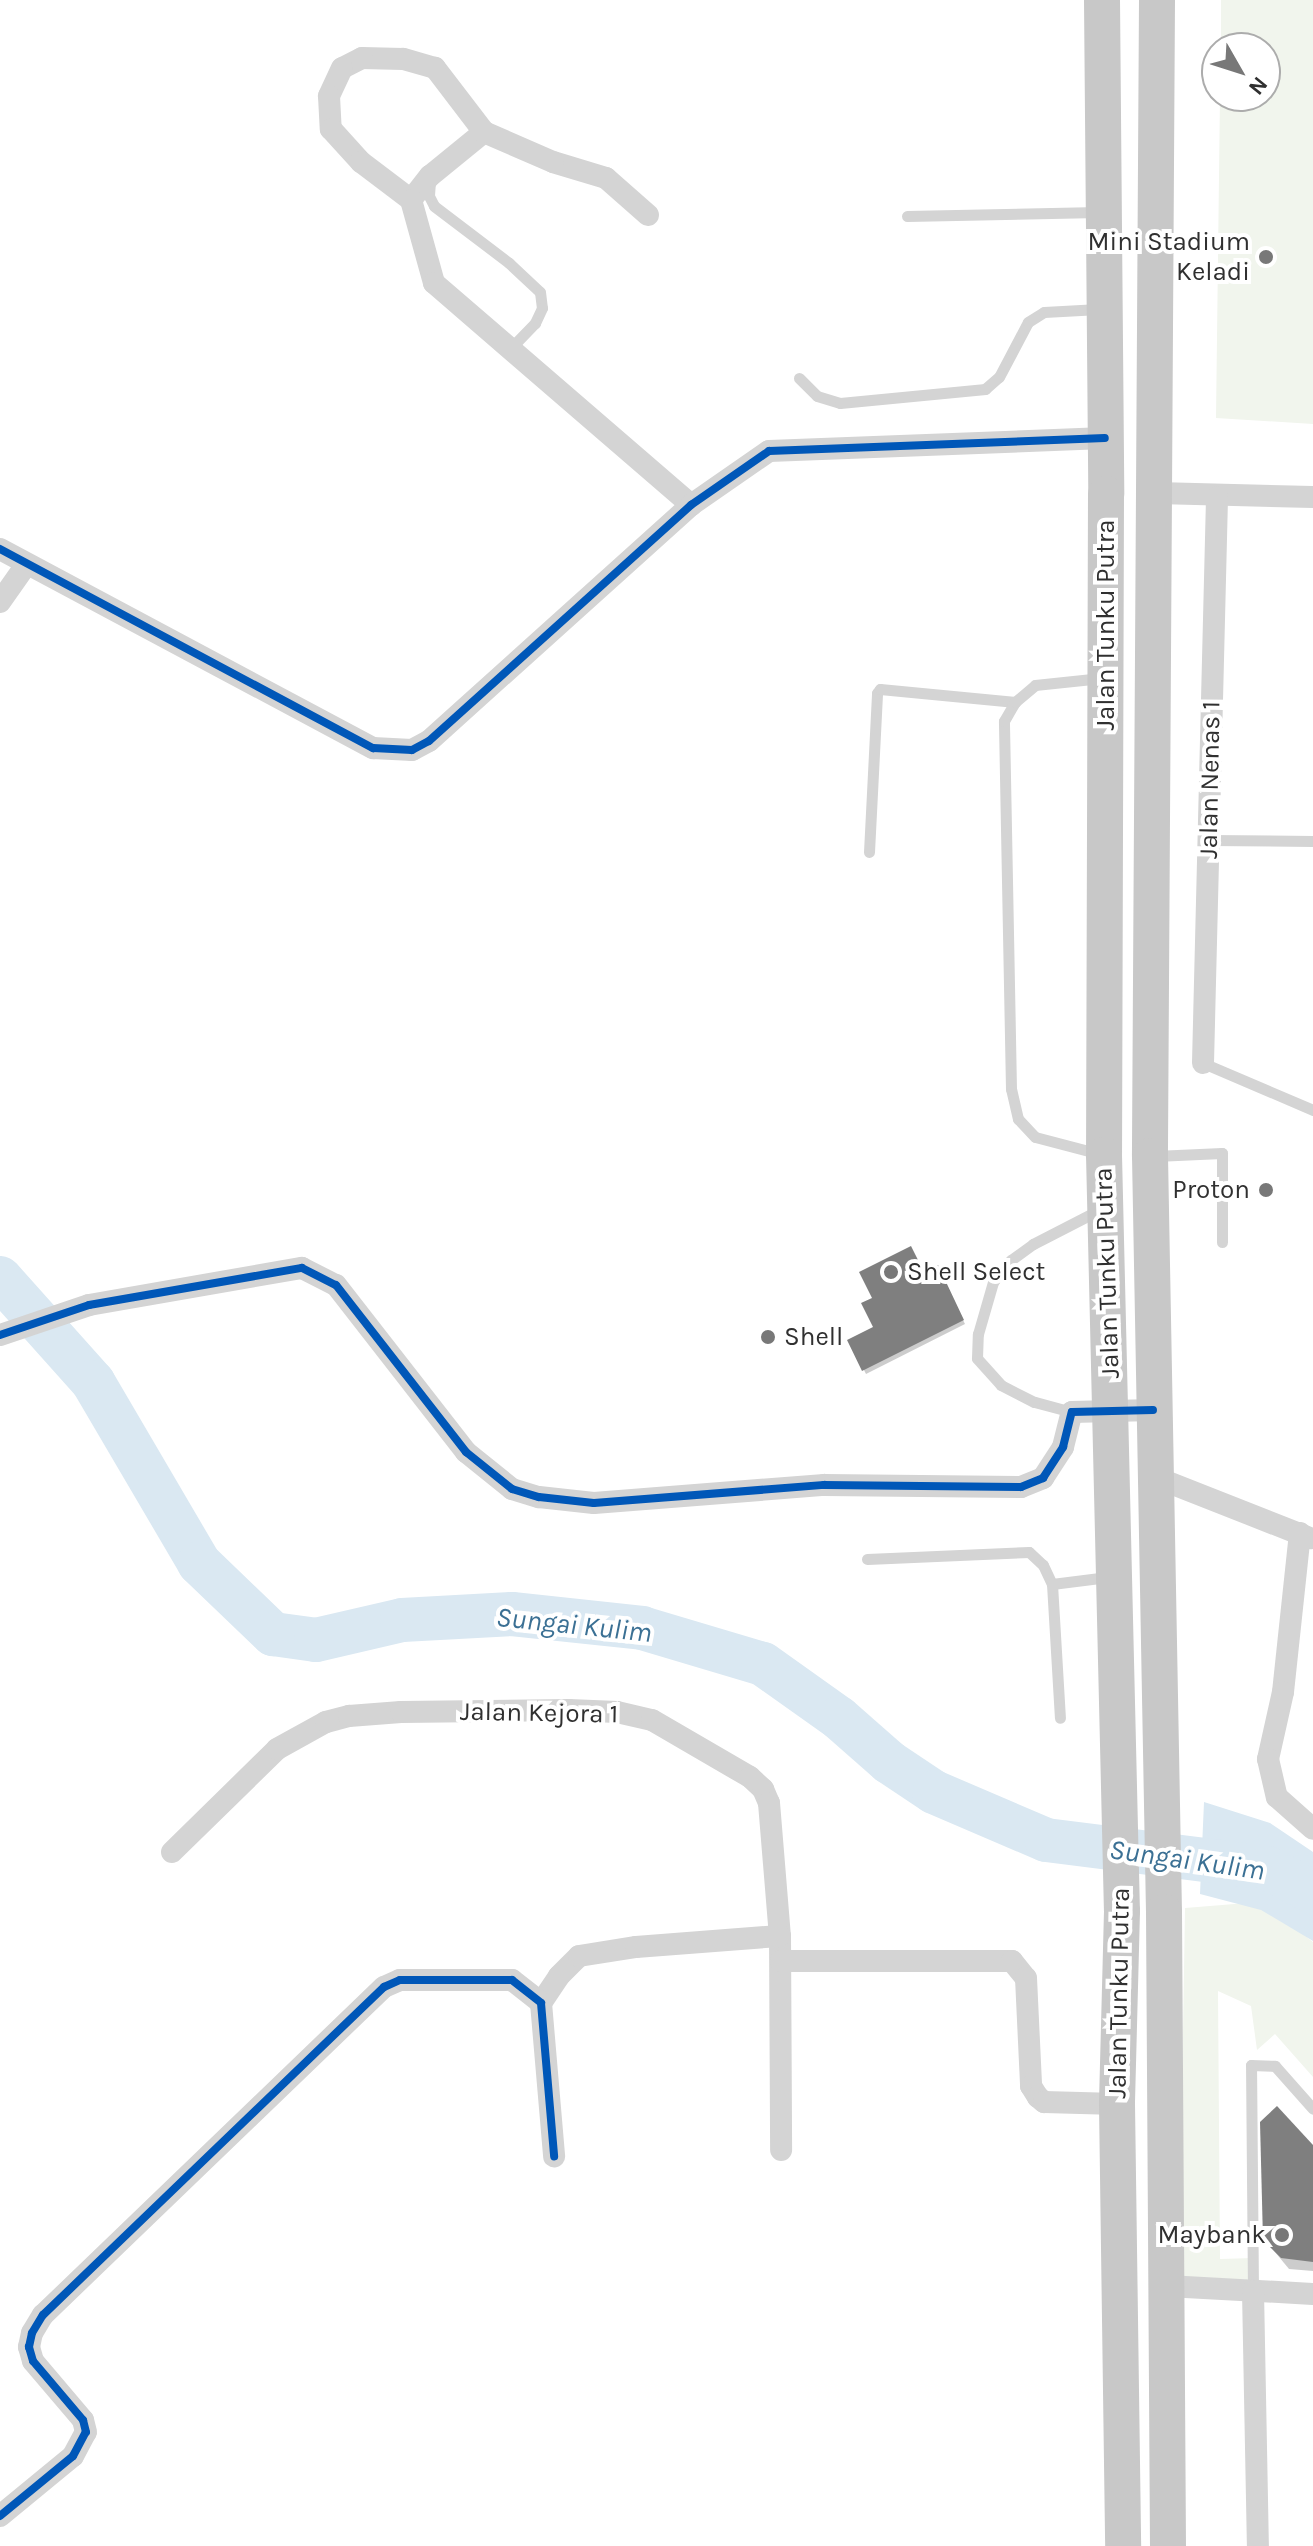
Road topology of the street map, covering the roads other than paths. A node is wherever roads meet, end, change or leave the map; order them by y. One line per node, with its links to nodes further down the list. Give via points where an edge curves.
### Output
1 (1102, 0): 6 (main road, Jalan Tunku Putra)
2 (1157, 0): 13 (main road, Jalan Tunku Putra)
3 (484, 132): 4 (street); 5 (street, via 435,68 403,59 362,58 342,68 329,96 331,129 361,162); 7 (street, via 606,178)
4 (430, 176): 5 (street); 10 (lane, via 434,206 540,292 539,315)
5 (411, 200): 10 (street, via 434,283)
6 (1103, 212): 8 (lane); 9 (main road, Jalan Tunku Putra)
7 (648, 215)
8 (907, 216)
9 (1104, 309): 11 (lane, via 1044,312 1028,322 999,377 985,389 840,403 817,396); 12 (main road, Jalan Tunku Putra)
10 (510, 349): 16 (street)
11 (799, 378)
12 (1105, 423): 13 (main road, via 1130,471); 16 (street, via 769,451); 19 (main road, Jalan Tunku Putra)
13 (1157, 493): 14 (street); 19 (main road, via 1126,523); 29 (main road, Jalan Tunku Putra)
14 (1217, 497): 15 (street); 23 (street, Jalan Nenas 1)
15 (1313, 497)
16 (691, 505): 18 (street, via 429,741 412,750 373,748)
17 (0, 549): 18 (street)
18 (26, 565): 20 (street)
19 (1106, 570): 21 (main road, Jalan Tunku Putra)
20 (0, 602)
21 (1105, 677): 22 (lane, via 1035,685); 28 (main road, Jalan Tunku Putra)
22 (1015, 702): 25 (lane, via 880,689); 28 (lane, via 1004,721 1011,1089 1018,1119 1035,1137)
23 (1208, 840): 24 (lane); 26 (street, Jalan Nenas 1)
24 (1313, 841)
25 (869, 852)
26 (1203, 1063): 27 (lane)
27 (1313, 1110)
28 (1104, 1155): 30 (main road, Jalan Tunku Putra)
29 (1150, 1156): 31 (lane, via 1222,1153); 34 (main road, Jalan Tunku Putra)
30 (1105, 1207): 33 (main road, Jalan Tunku Putra); 35 (lane, via 1011,1260 993,1282 978,1334 977,1358 1001,1385 1034,1402)
31 (1222, 1242)
32 (0, 1335): 35 (street, via 89,1305 302,1268 336,1285 466,1452 512,1489 594,1503 824,1485 1021,1487 1043,1478 1063,1447)
33 (1111, 1410): 34 (street); 35 (street); 39 (main road, Jalan Tunku Putra)
34 (1153, 1410): 36 (main road, Jalan Tunku Putra)
35 (1072, 1412)
36 (1155, 1477): 37 (street); 51 (main road, Jalan Tunku Putra)
37 (1306, 1536): 42 (street, via 1268,1759 1277,1797)
38 (867, 1559): 40 (lane, via 1029,1552)
39 (1114, 1576): 40 (lane); 47 (main road, Jalan Tunku Putra, via 1122,1911)
40 (1052, 1584): 41 (lane)
41 (1060, 1718)
42 (1313, 1829)
43 (172, 1852): 44 (street, Jalan Kejora 1, via 277,1749 326,1722 401,1712 617,1712 652,1720 763,1789 773,1825)
44 (780, 1936): 45 (street, Jalan Kejora 1); 46 (street, via 579,1956)
45 (781, 1961): 47 (street, via 1012,1961 1026,1978 1031,2086 1038,2097 1044,2102); 49 (street, Jalan Kejora 1)
46 (541, 2003): 50 (street); 57 (street, via 512,1980 400,1980 380,1991 43,2315 32,2333 33,2361 83,2420 86,2432 73,2456)
47 (1117, 2104): 52 (main road, Jalan Tunku Putra)
48 (1313, 2109): 54 (lane, via 1275,2066 1251,2065)
49 (781, 2150)
50 (554, 2156)
51 (1166, 2213): 52 (main road, via 1147,2241); 53 (main road, Jalan Tunku Putra)
52 (1118, 2243): 56 (main road, Jalan Tunku Putra)
53 (1167, 2286): 54 (street); 56 (main road, via 1147,2293); 59 (main road, Jalan Tunku Putra)
54 (1253, 2291): 55 (street); 60 (street)
55 (1313, 2294)
56 (1119, 2338): 58 (main road, Jalan Tunku Putra)
57 (0, 2516)
58 (1123, 2546)
59 (1168, 2546)
60 (1258, 2546)

